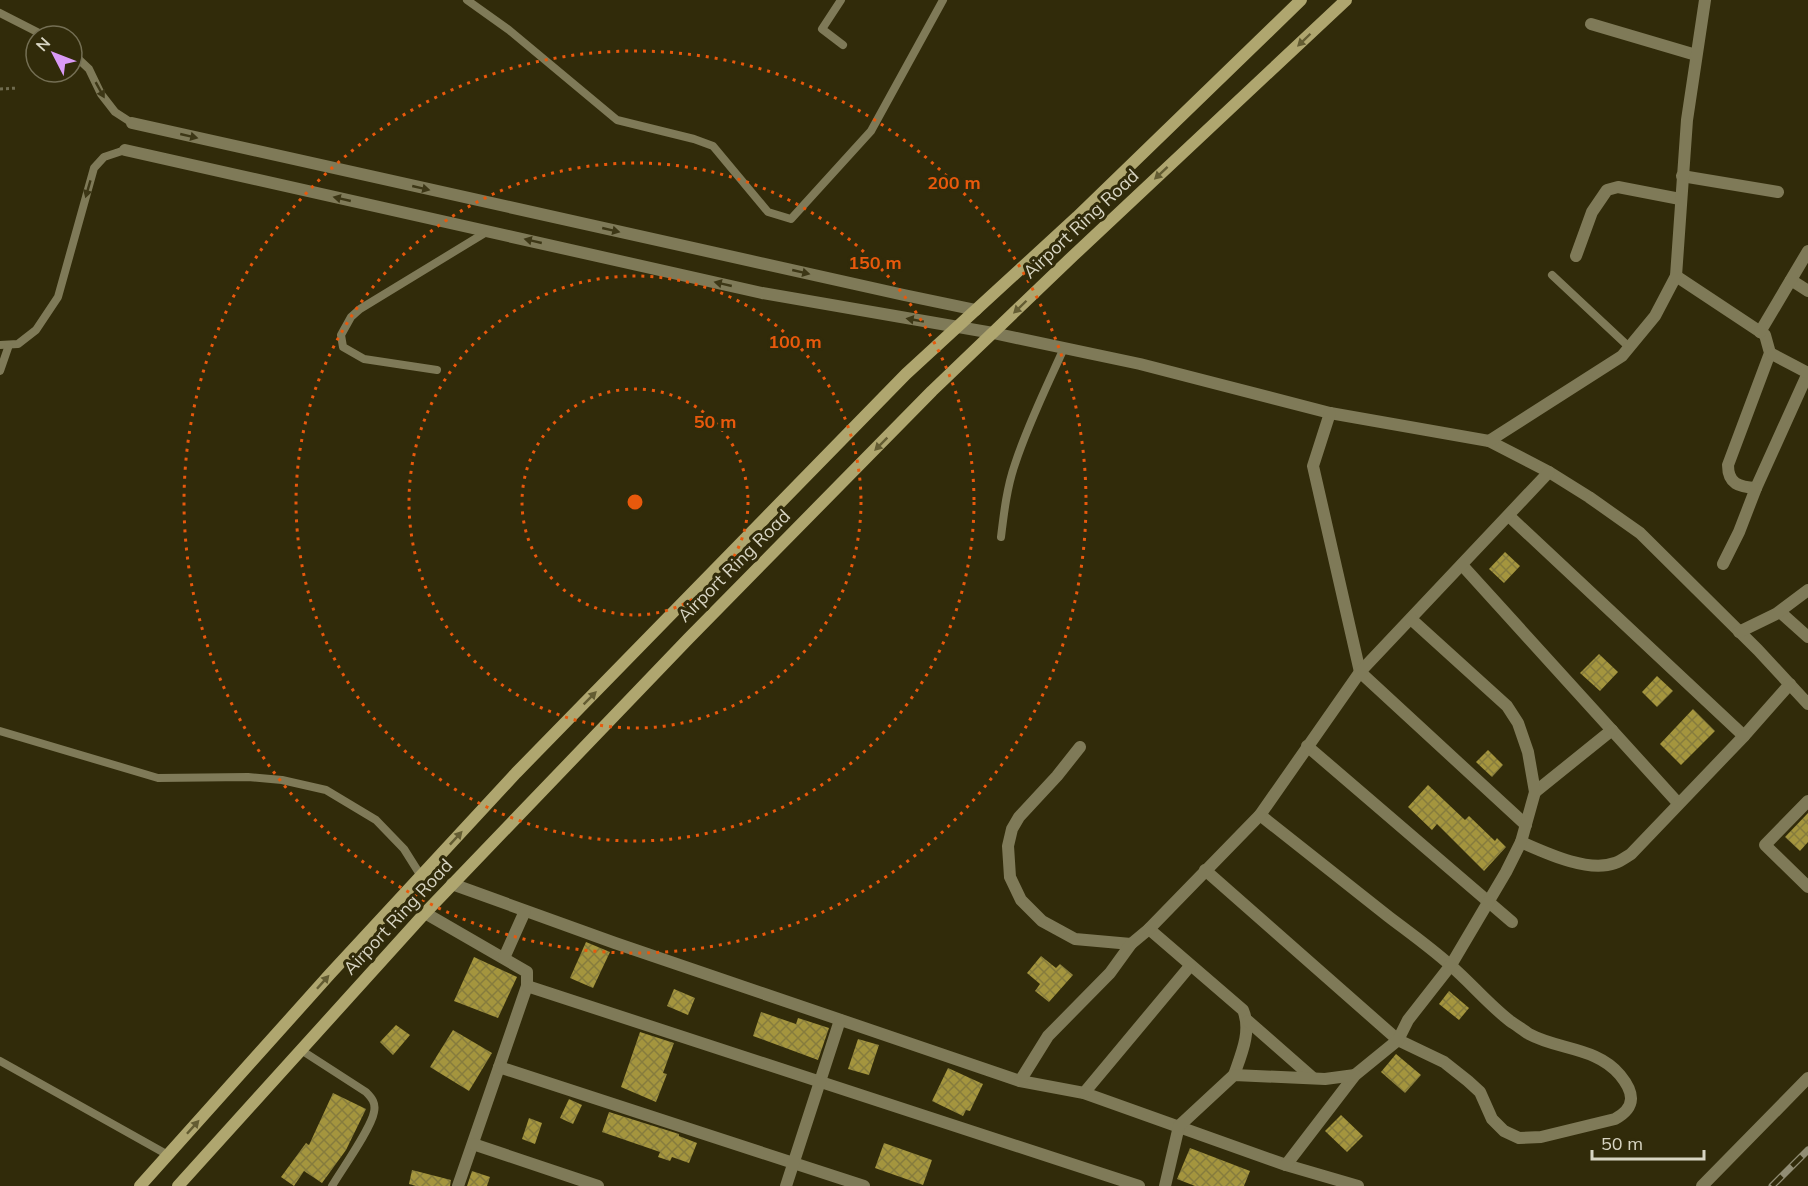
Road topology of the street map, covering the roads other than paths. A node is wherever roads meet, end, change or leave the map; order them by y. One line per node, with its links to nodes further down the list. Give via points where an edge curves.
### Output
1 (467, 0): 3 (lane, via 617,120 713,146 768,212 791,219 871,130)
2 (841, 0): 10 (lane, via 822,29)
3 (943, 0)
4 (1301, 0): 25 (main road, Airport Ring Road)
5 (1346, 0): 28 (main road, Airport Ring Road, one-way to 28)
6 (1705, 0): 11 (street)
7 (0, 12): 9 (lane)
8 (1591, 24): 11 (street)
9 (24, 25)
10 (843, 45)
11 (1696, 55): 15 (street)
12 (84, 64): 13 (lane, one-way to 13, via 115,112)
13 (132, 123): 25 (street, one-way to 25)
14 (125, 150): 18 (street, one-way to 14); 29 (lane, one-way to 29, via 105,156 94,168 58,297 36,330 18,344)
15 (1682, 176): 16 (street); 17 (street)
16 (1778, 192)
17 (1680, 199): 20 (street, via 1618,187 1607,190 1592,212); 22 (street)
18 (488, 231): 26 (street, one-way to 18, via 762,293); 33 (lane, via 360,309 341,334 343,347 364,360)
19 (1808, 251): 23 (street)
20 (1576, 256)
21 (1552, 274): 30 (lane)
22 (1676, 276): 27 (street); 30 (street, via 1655,316)
23 (1791, 280): 24 (street); 27 (street)
24 (1808, 291)
25 (976, 310): 26 (main road, Airport Ring Road)
26 (956, 328): 28 (street); 64 (main road, Airport Ring Road, one-way to 26, via 516,773 906,374)
27 (1760, 332): 32 (street, via 1765,335)
28 (993, 333): 31 (street); 65 (main road, Airport Ring Road, one-way to 65, via 688,639)
29 (5, 345): 34 (lane)
30 (1629, 346): 37 (street, via 1622,356)
31 (1064, 348): 36 (street); 41 (lane, via 1015,463)
32 (1770, 353): 35 (street); 39 (street, via 1728,465 1733,483)
33 (437, 370)
34 (0, 371)
35 (1808, 373): 39 (street)
36 (1330, 413): 37 (street); 49 (street, via 1313,466)
37 (1489, 441): 38 (street)
38 (1549, 472): 40 (street); 47 (street, via 1640,533)
39 (1756, 488): 42 (street)
40 (1509, 516): 43 (street); 54 (street)
41 (1000, 537)
42 (1723, 564)
43 (1462, 565): 46 (street); 52 (street)
44 (1808, 590): 45 (street)
45 (1780, 612): 47 (street); 48 (street)
46 (1411, 619): 49 (street); 57 (street, via 1507,706 1528,752)
47 (1739, 632): 50 (street)
48 (1808, 637)
49 (1360, 672): 55 (street); 61 (street)
50 (1790, 684): 51 (street); 54 (street)
51 (1808, 704)
52 (1612, 730): 57 (street); 59 (street)
53 (0, 731): 64 (lane, via 158,778 248,777 326,790 376,820 404,849)
54 (1744, 736): 59 (street)
55 (1307, 746): 60 (street); 67 (street)
56 (1080, 747): 72 (street, via 1012,829 1008,846 1011,877 1021,900 1050,926 1075,939)
57 (1535, 792): 61 (street)
58 (1808, 801): 66 (street, via 1765,845)
59 (1678, 803): 62 (street, via 1631,854 1616,863 1579,863)
60 (1260, 815): 63 (street); 74 (street)
61 (1526, 825): 62 (street)
62 (1521, 842): 67 (street)
63 (1205, 870): 71 (street); 79 (street)
64 (421, 876): 92 (main road, Airport Ring Road, one-way to 64)
65 (452, 885): 68 (street); 69 (main road, Airport Ring Road)
66 (1808, 887)
67 (1488, 903): 70 (street); 74 (street)
68 (525, 911): 73 (street); 77 (street)
69 (425, 913): 73 (street); 80 (main road, Airport Ring Road)
70 (1512, 922)
71 (1149, 929): 72 (street); 75 (street)
72 (1131, 944): 88 (street, via 1110,973 1048,1036)
73 (504, 958): 76 (street, via 527,972)
74 (1451, 965): 79 (street, via 1408,1020); 79 (street, via 1484,999 1530,1035 1606,1062 1631,1092 1629,1108 1615,1119 1541,1137 1519,1138 1492,1119 1480,1092 1468,1081 1444,1062)
75 (1190, 966): 78 (street, via 1243,1010); 89 (street)
76 (527, 986): 82 (street); 87 (street)
77 (840, 1020): 87 (street); 88 (street)
78 (1248, 1021): 83 (street); 85 (street)
79 (1398, 1040): 84 (street)
80 (301, 1050): 96 (main road, Airport Ring Road); 97 (lane, via 366,1092 375,1104 371,1121)
81 (0, 1060): 92 (lane)
82 (499, 1067): 91 (street); 93 (street)
83 (1234, 1075): 85 (street); 90 (street)
84 (1355, 1075): 85 (street); 94 (street)
85 (1313, 1078)
86 (1808, 1078): 105 (street)
87 (821, 1081): 93 (street); 102 (street)
88 (1020, 1081): 89 (street)
89 (1084, 1093): 90 (street)
90 (1179, 1126): 94 (street); 103 (street)
91 (473, 1144): 98 (street); 99 (street)
92 (168, 1155): 95 (main road, Airport Ring Road)
93 (794, 1163): 100 (street); 101 (street)
94 (1286, 1165): 104 (street)
95 (140, 1186)
96 (178, 1186)
97 (332, 1186)
98 (458, 1186)
99 (598, 1186)
100 (786, 1186)
101 (864, 1186)
102 (1139, 1186)
103 (1165, 1186)
104 (1358, 1186)
105 (1702, 1186)

